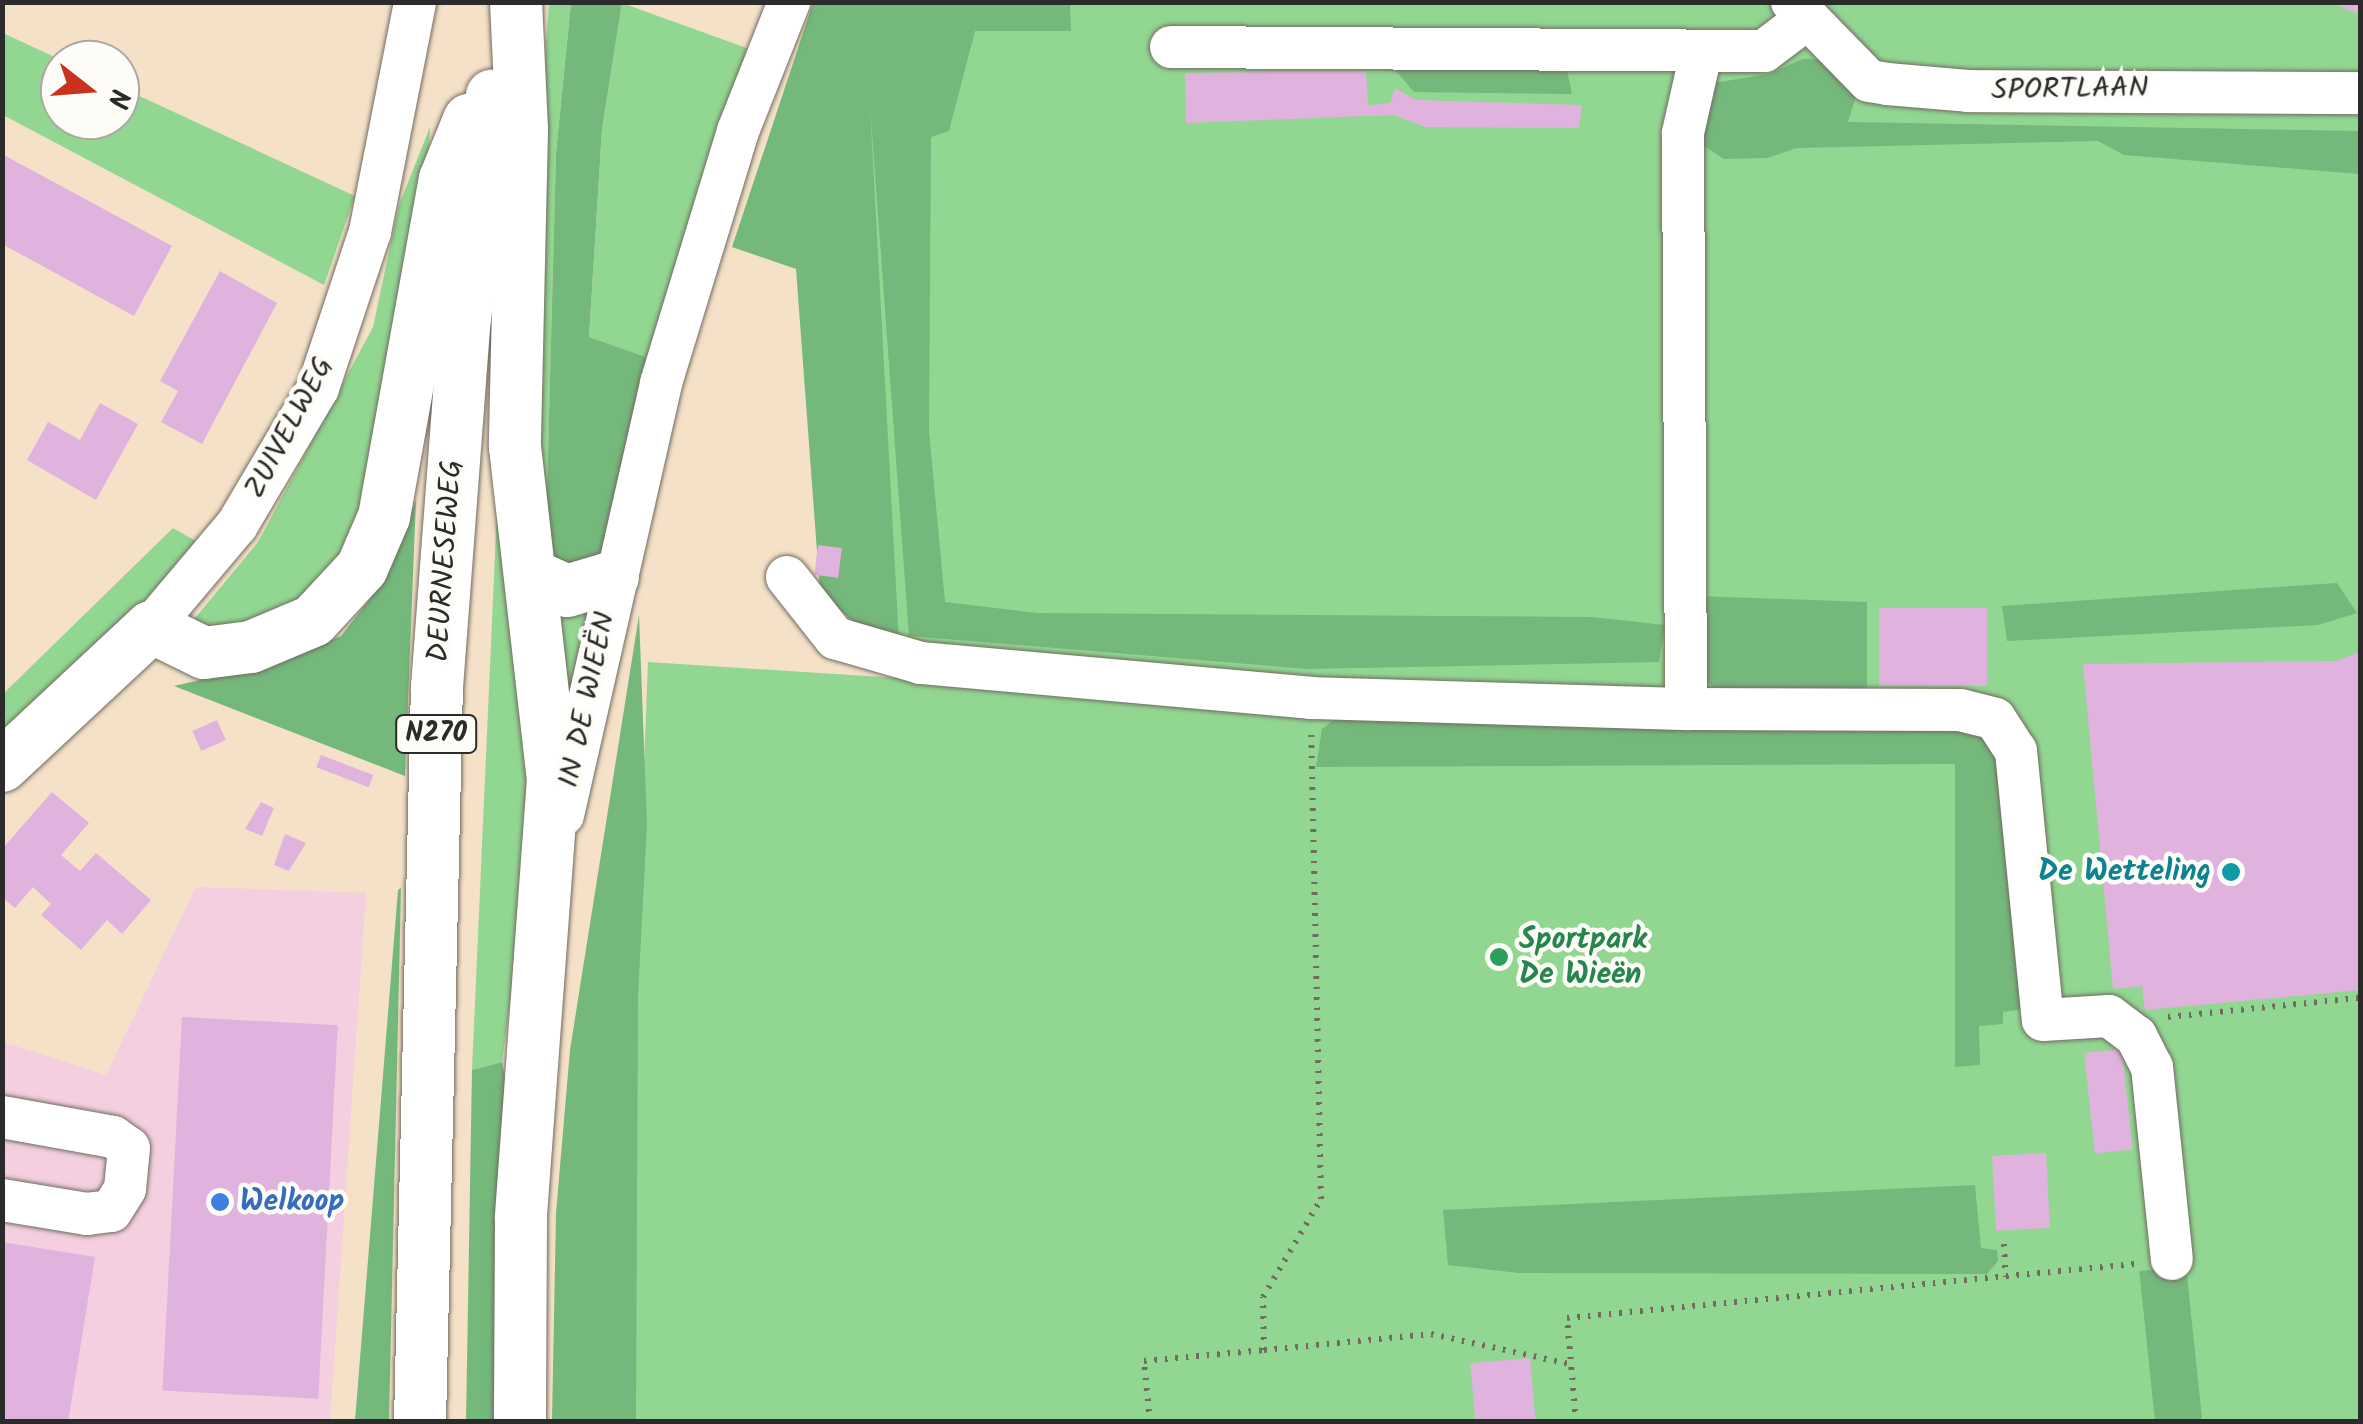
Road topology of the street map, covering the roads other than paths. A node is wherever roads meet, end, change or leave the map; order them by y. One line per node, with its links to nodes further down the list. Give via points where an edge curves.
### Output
1 (415, 2): 11 (street, ZUIVELWEG, via 370,232 318,388 237,525)
2 (789, 2): 9 (street, IN DE WIEËN, via 738,131 661,383)
3 (1798, 12): 6 (street, SPORTLAAN, via 1764,51); 7 (street, SPORTLAAN, via 1868,81 1886,84 1968,91)
4 (507, 18): 8 (main road, via 522,130 515,447); 11 (main road, via 446,179 384,517 362,568 313,621 251,647 204,653); 18 (main road, DEURNESEWEG / N270, via 465,318 437,687)
5 (1171, 47): 6 (street, SPORTLAAN)
6 (1701, 53): 12 (street, via 1683,132)
7 (2360, 93)
8 (534, 576): 9 (main road, via 567,592); 14 (main road, via 552,761)
9 (613, 577): 14 (street, IN DE WIEËN, via 574,776)
10 (787, 577): 12 (street, via 835,638 921,664 1310,698)
11 (151, 627): 13 (main road, ZUIVELWEG)
12 (1686, 709): 17 (street, via 1960,710 1994,718 2016,751 2043,1020 2109,1016 2136,1036 2152,1067)
13 (2, 766)
14 (549, 864): 19 (main road, IN DE WIEËN, via 520,1218)
15 (2, 1117): 16 (street, via 113,1137 129,1148 125,1190 111,1210 87,1214)
16 (2, 1200)
17 (2172, 1260)
18 (420, 1422)
19 (520, 1422)

